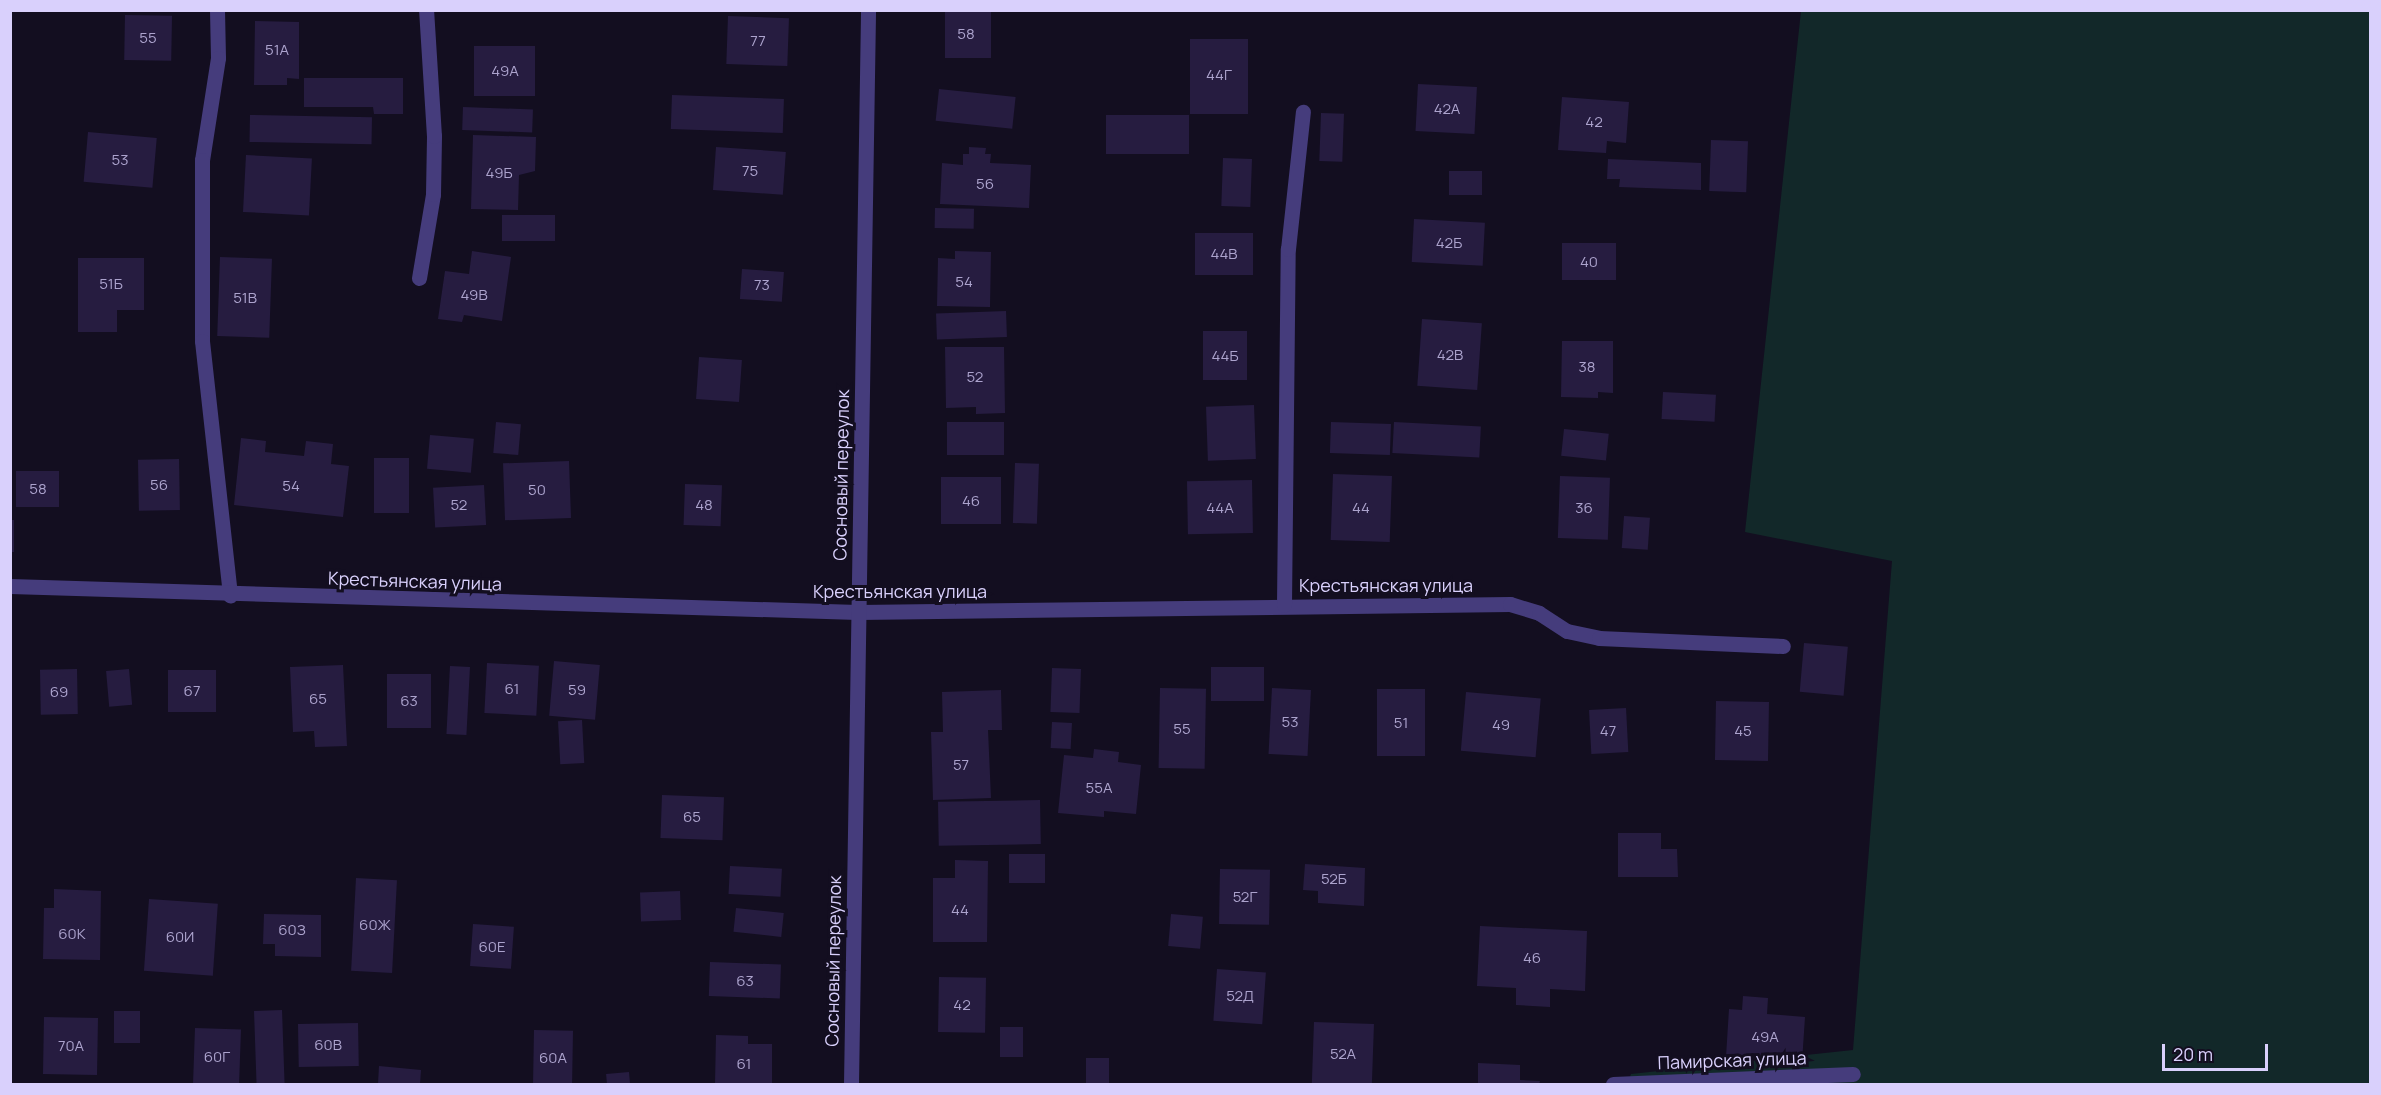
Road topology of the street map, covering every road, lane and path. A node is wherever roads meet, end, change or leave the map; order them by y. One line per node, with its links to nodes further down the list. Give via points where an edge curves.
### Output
1 (217, 10): 7 (street, via 218,58 202,160 202,341)
2 (426, 10): 5 (street, via 434,136 433,194)
3 (868, 10): 9 (street, Сосновый переулок)
4 (1303, 112): 8 (street, via 1288,249)
5 (419, 278)
6 (10, 586): 7 (street, Крестьянская улица)
7 (230, 595): 9 (street, Крестьянская улица)
8 (1284, 605): 9 (street, Крестьянская улица); 10 (street, Крестьянская улица, via 1510,604 1539,613 1567,631 1599,638)
9 (858, 612): 12 (street, Сосновый переулок)
10 (1783, 646)
11 (1853, 1074): 13 (street, Памирская улица)
12 (851, 1084)
13 (1613, 1084)

